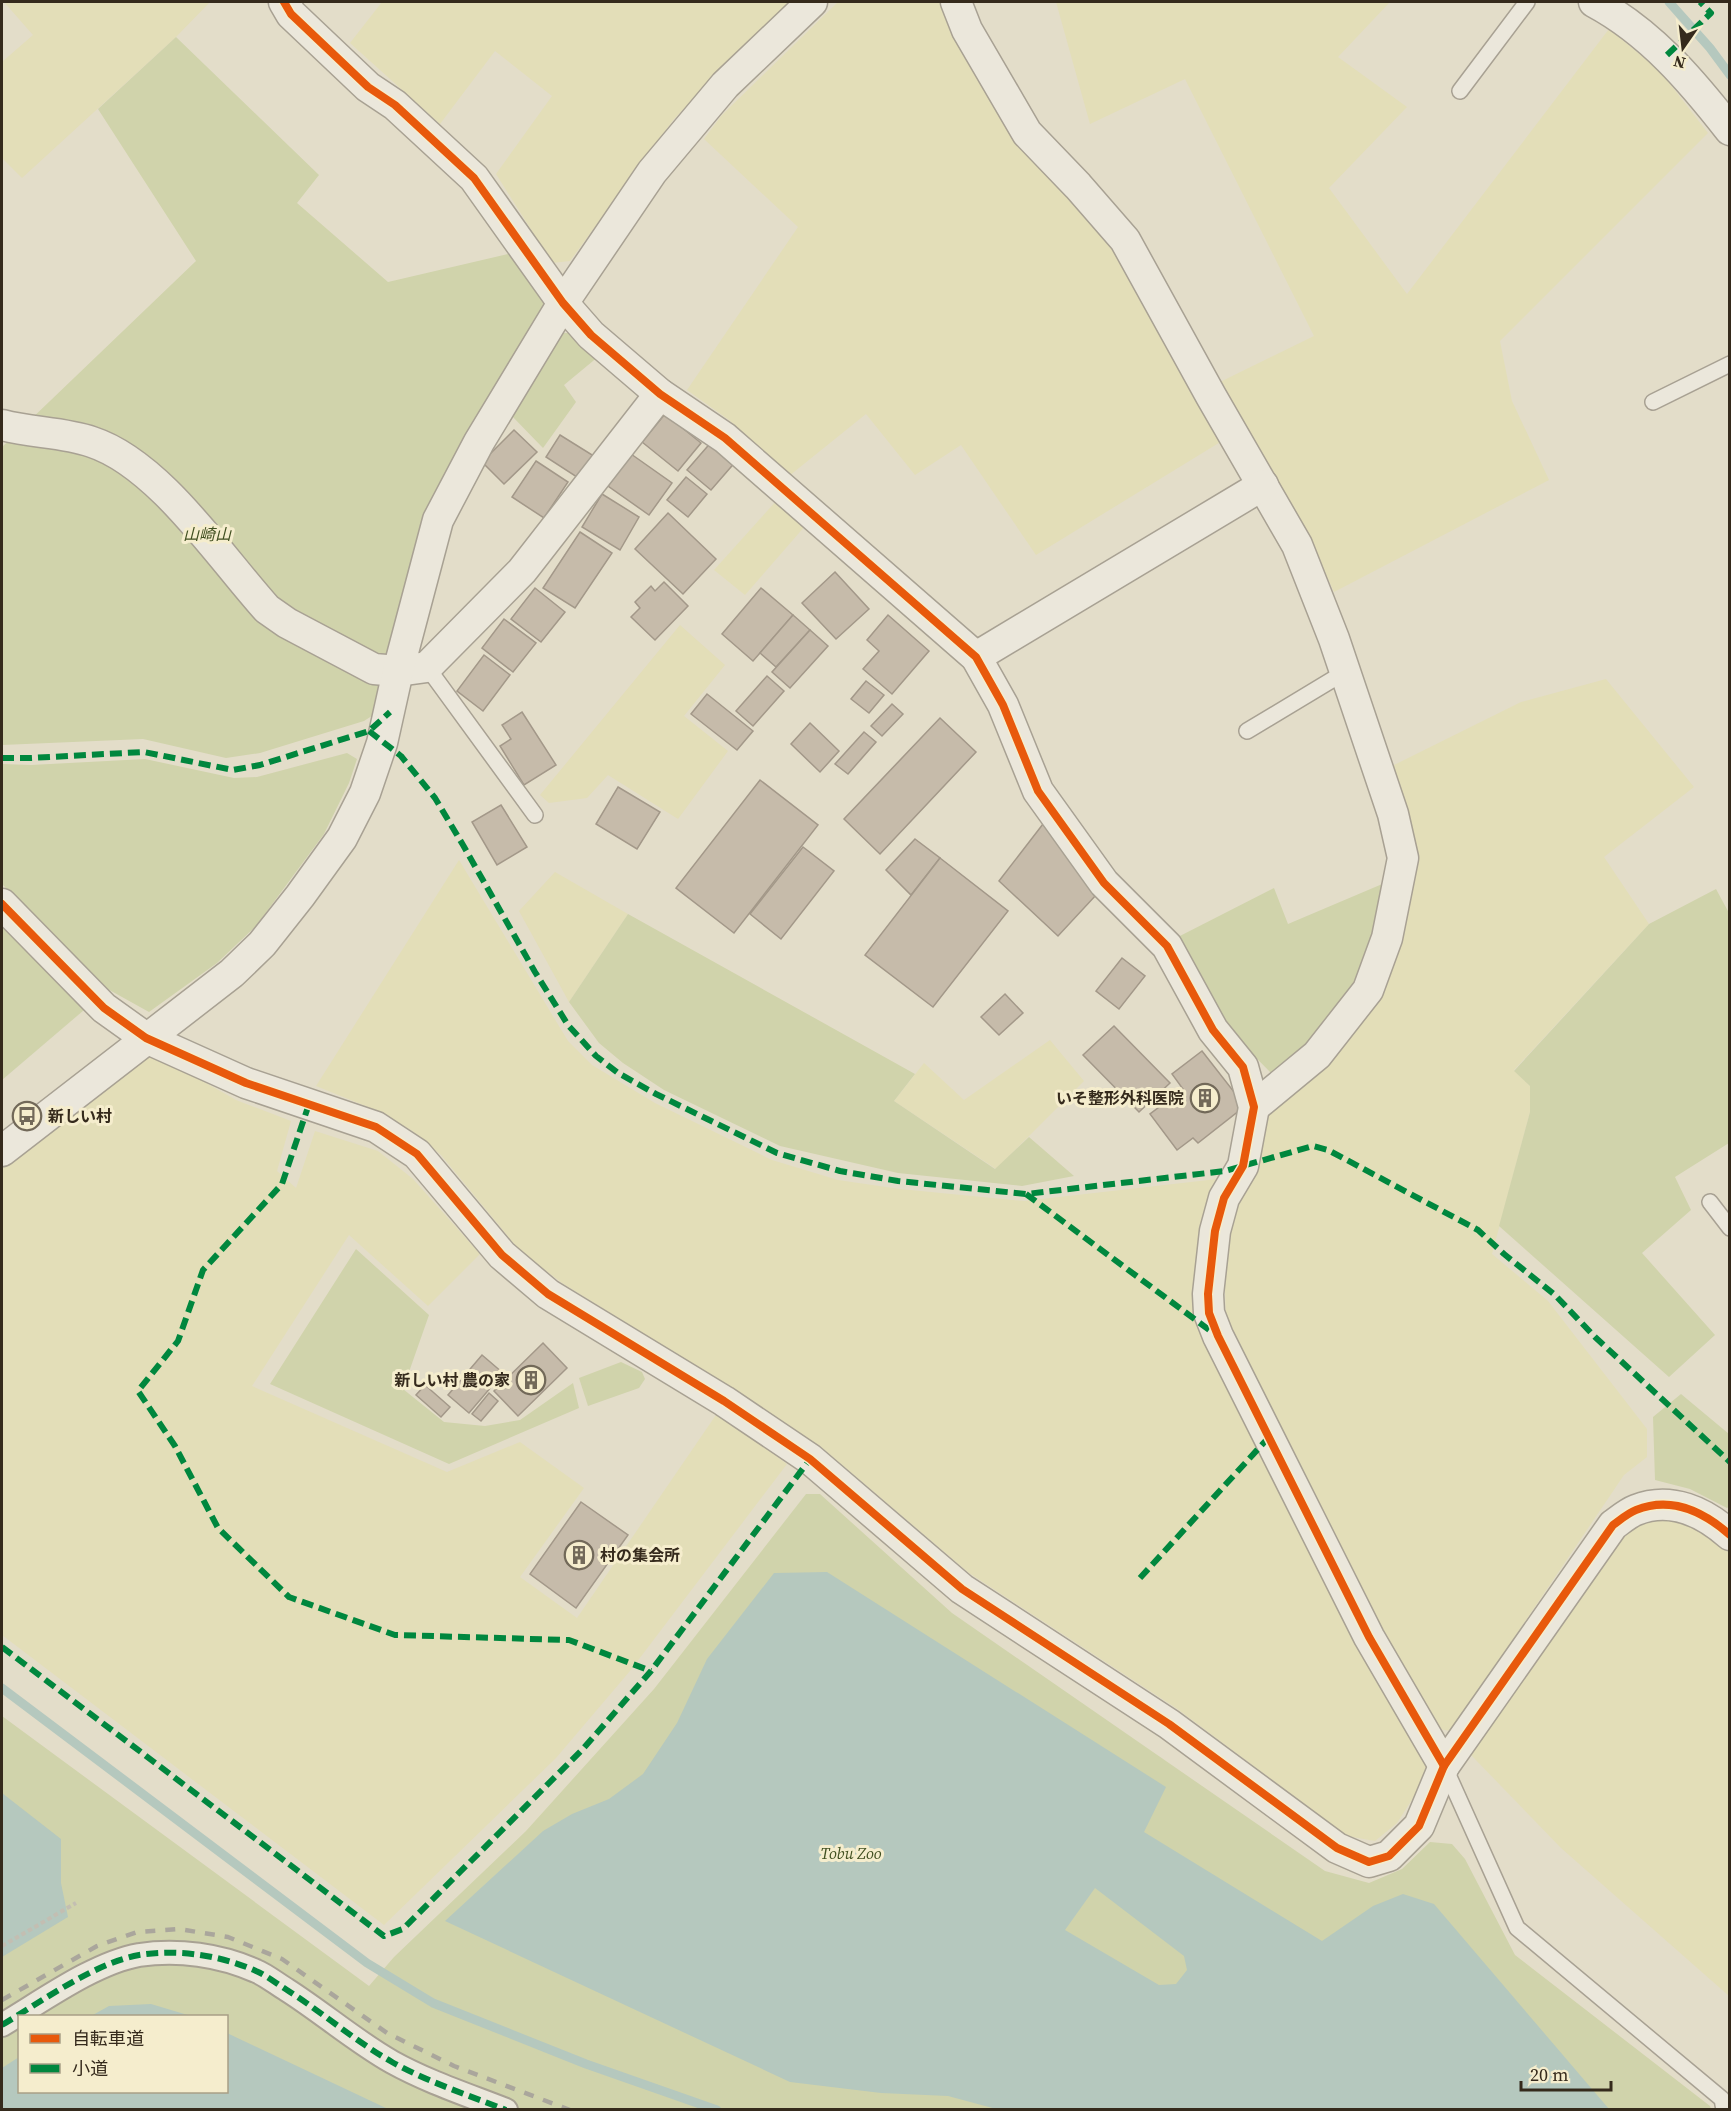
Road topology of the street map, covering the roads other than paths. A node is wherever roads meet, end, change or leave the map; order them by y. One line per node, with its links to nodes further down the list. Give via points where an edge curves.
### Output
1 (284, 2): 8 (street, via 291,14 368,87 395,105 474,178)
2 (812, 2): 8 (street, via 725,85 684,133 652,172)
3 (956, 2): 13 (street, via 1027,133 1125,240)
4 (1527, 2): 6 (lane)
5 (1594, 2): 7 (street, via 1617,14 1667,55)
6 (1460, 91)
7 (1730, 130)
8 (564, 303): 10 (street, via 591,335); 16 (street, via 478,442 438,520)
9 (1730, 364): 11 (lane)
10 (660, 394): 14 (street, via 725,438); 15 (street, via 522,571)
11 (1653, 402)
12 (2, 425): 16 (street, via 92,441 116,453 166,492 267,609 374,669)
13 (1263, 485): 14 (street); 17 (street, via 1297,545)
14 (976, 657): 22 (street, via 1003,705 1038,792 1104,883 1167,946 1213,1030 1243,1067)
15 (428, 667): 16 (street); 19 (lane)
16 (398, 671): 21 (street, via 379,753 365,793 342,838 262,944 232,973)
17 (1345, 672): 18 (lane); 22 (street, via 1393,814 1403,858 1398,888 1387,938 1368,990 1317,1055)
18 (1247, 731)
19 (535, 815)
20 (2, 904): 21 (street, via 104,1008)
21 (147, 1038): 23 (street); 27 (street, via 246,1083 376,1127 417,1154 502,1255 548,1294 724,1401 810,1459 962,1588 1169,1724 1337,1848 1369,1862 1389,1856 1419,1826)
22 (1254, 1107): 27 (street, via 1243,1166 1224,1198 1215,1231 1209,1313 1369,1637)
23 (2, 1151)
24 (1710, 1202): 25 (lane)
25 (1730, 1228)
26 (1730, 1535): 27 (street, via 1687,1508 1657,1504 1635,1510 1613,1525)
27 (1444, 1766): 32 (lane, via 1517,1928 1722,2099)
28 (19, 2015): 31 (street, via 96,1970 138,1955 180,1952 223,1960 257,1971 393,2062)
29 (18, 2016): 30 (street)
30 (2, 2025)
31 (506, 2109)
32 (1724, 2109)

